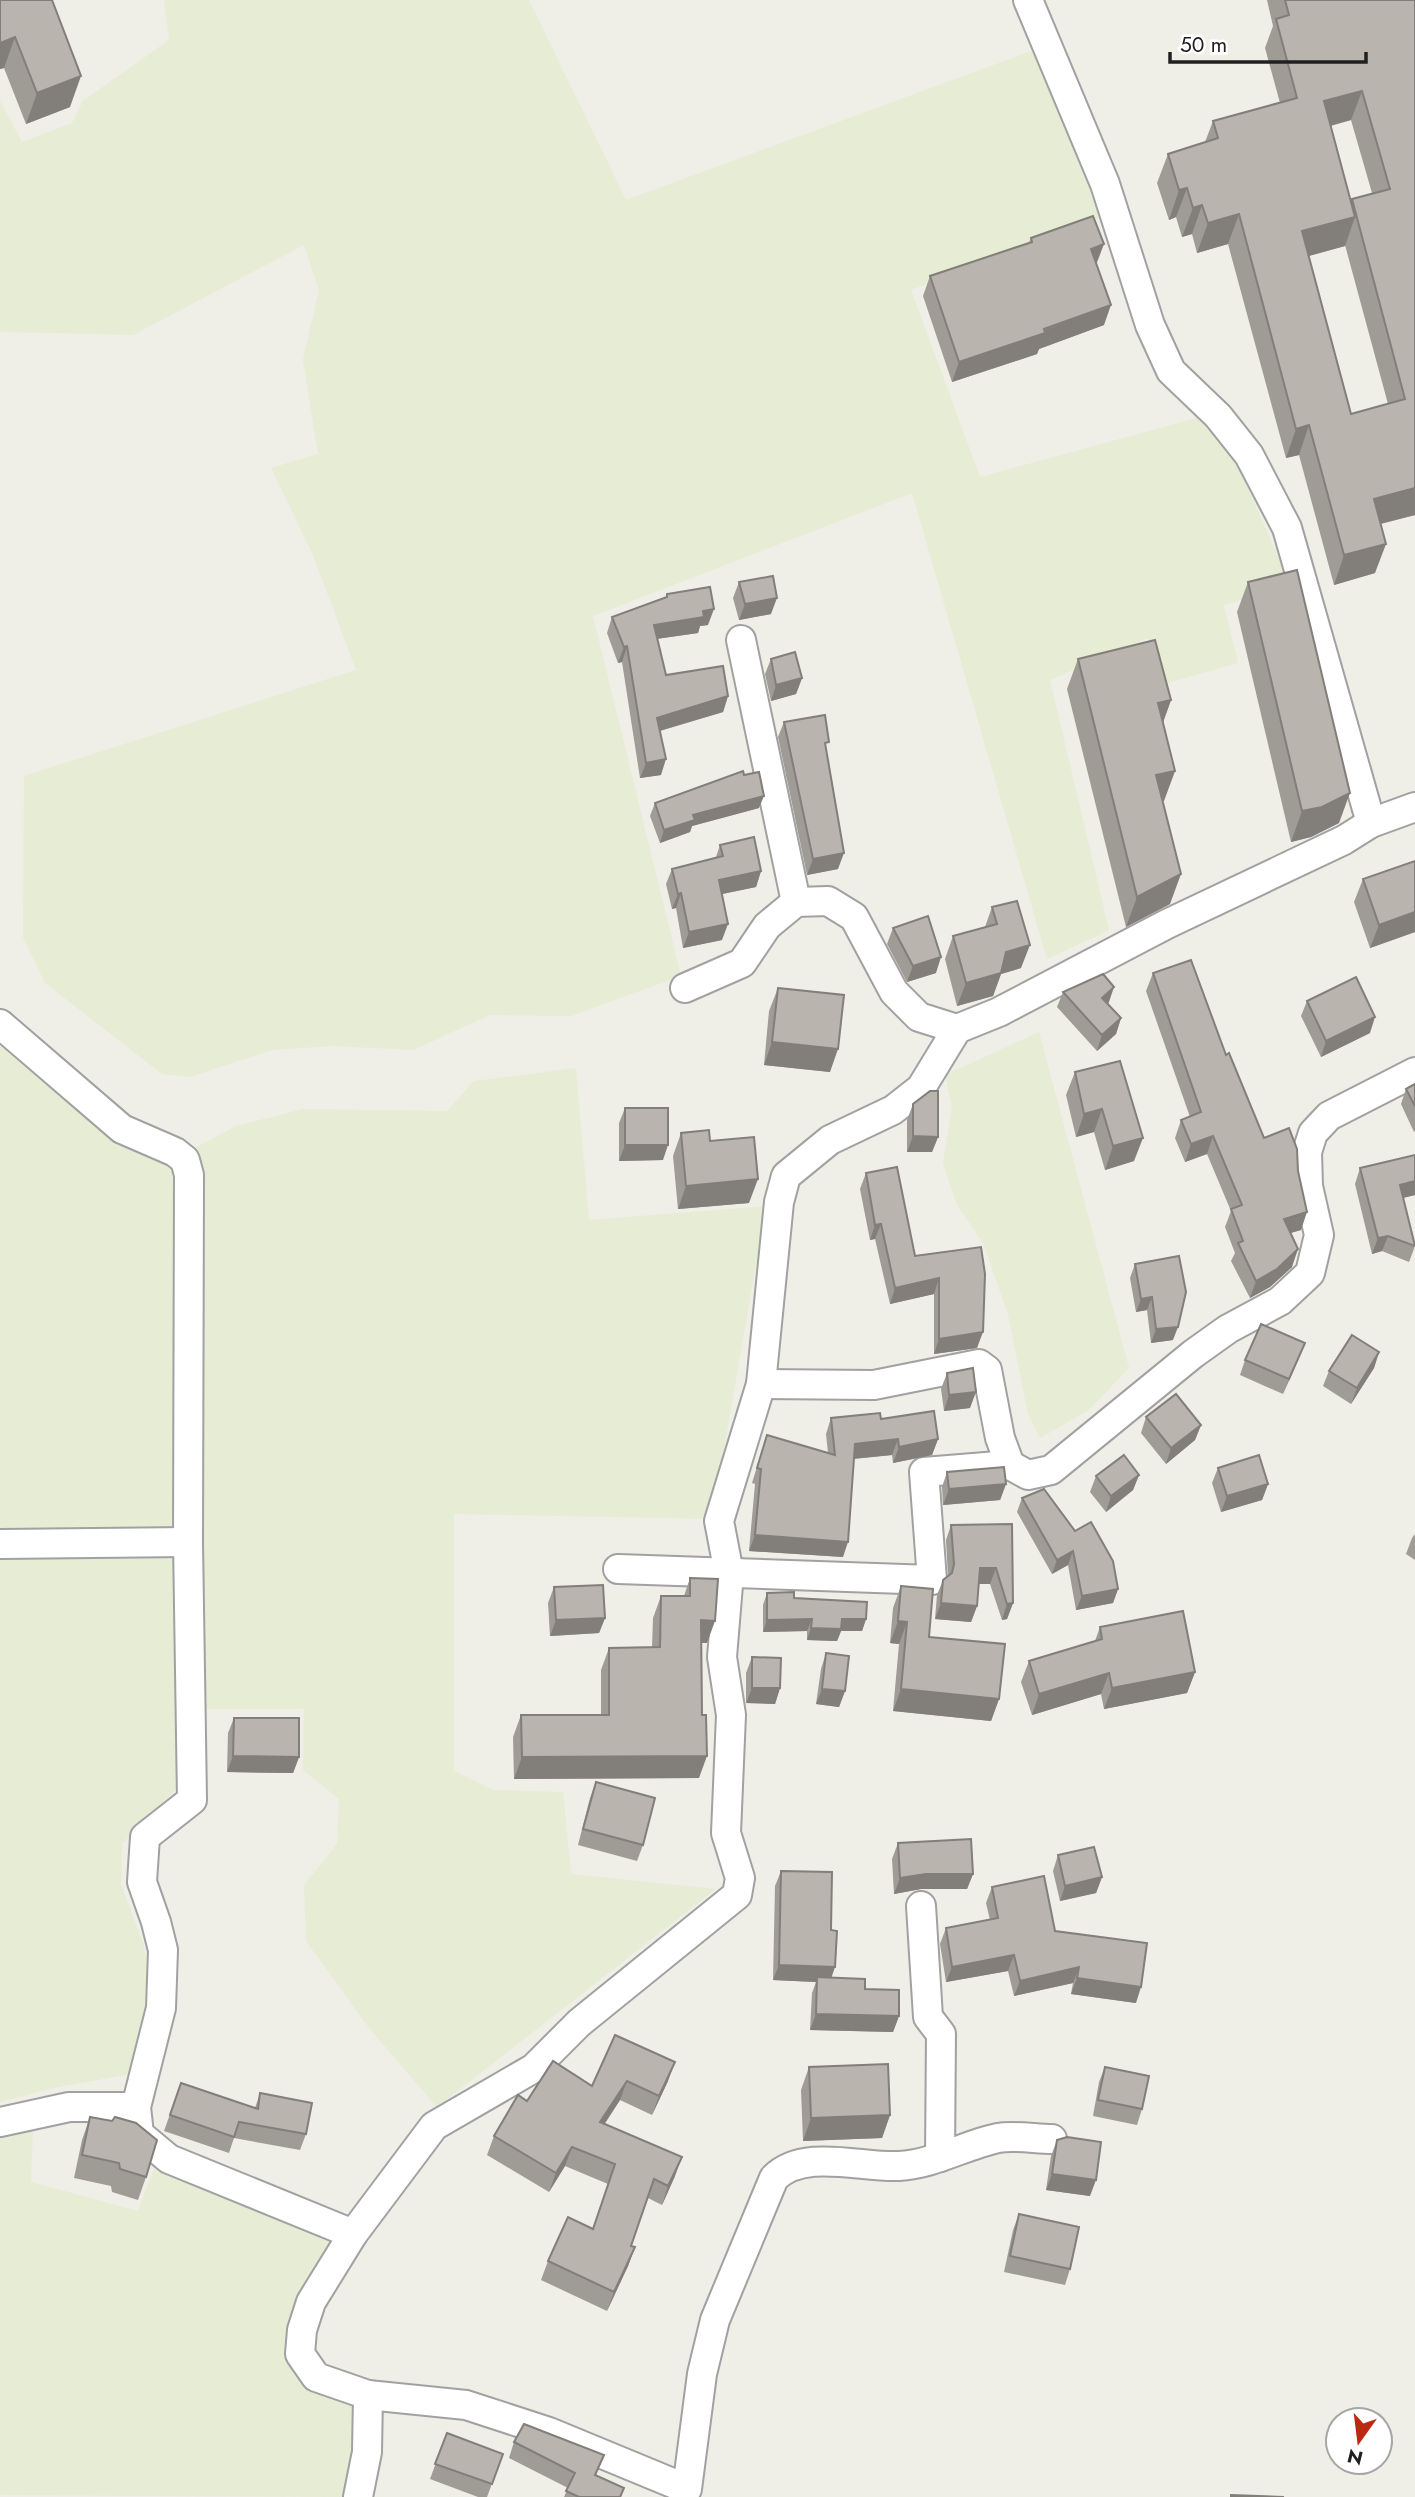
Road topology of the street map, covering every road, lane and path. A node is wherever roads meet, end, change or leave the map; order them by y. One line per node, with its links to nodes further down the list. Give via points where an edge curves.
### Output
1 (1028, 0): 4 (street, via 1105,184 1150,325 1171,371 1218,416 1249,455 1287,528)
2 (741, 640): 5 (street)
3 (1415, 807): 4 (street)
4 (1371, 823): 8 (street)
5 (796, 902): 6 (street, via 767,926 742,963); 8 (street, via 828,901 854,917 894,992 919,1017)
6 (685, 988)
7 (0, 1024): 12 (street, via 122,1129 186,1160)
8 (957, 1029): 10 (street, via 921,1088 893,1110 830,1140 786,1176 779,1202)
9 (1415, 1072): 11 (street, via 1329,1116 1313,1133 1307,1152 1308,1186 1319,1235 1310,1273 1280,1301 1194,1354 1051,1470 1028,1475)
10 (761, 1384): 11 (street, via 874,1385 979,1364 987,1370); 15 (street, via 719,1521)
11 (1010, 1465): 15 (street, via 924,1472 932,1580)
12 (188, 1542): 13 (street); 17 (street, via 192,1800 145,1837 142,1882 163,1950 161,2008)
13 (0, 1544)
14 (618, 1569): 15 (street)
15 (729, 1573): 21 (street, via 722,1657 731,1715 726,1833 740,1878 737,1895 579,2023 534,2068 434,2126)
16 (921, 1906): 20 (street, via 928,2017 941,2034)
17 (136, 2107): 18 (street, via 68,2107); 21 (street, via 139,2134 169,2159)
18 (0, 2122)
19 (1052, 2139): 20 (street, via 999,2138)
20 (940, 2157): 22 (street, via 901,2166 796,2164 774,2179 715,2320 702,2374 687,2489 548,2432 466,2405)
21 (353, 2234): 22 (street, via 311,2302 300,2354 316,2378)
22 (368, 2395): 23 (street, via 366,2452)
23 (358, 2497)

